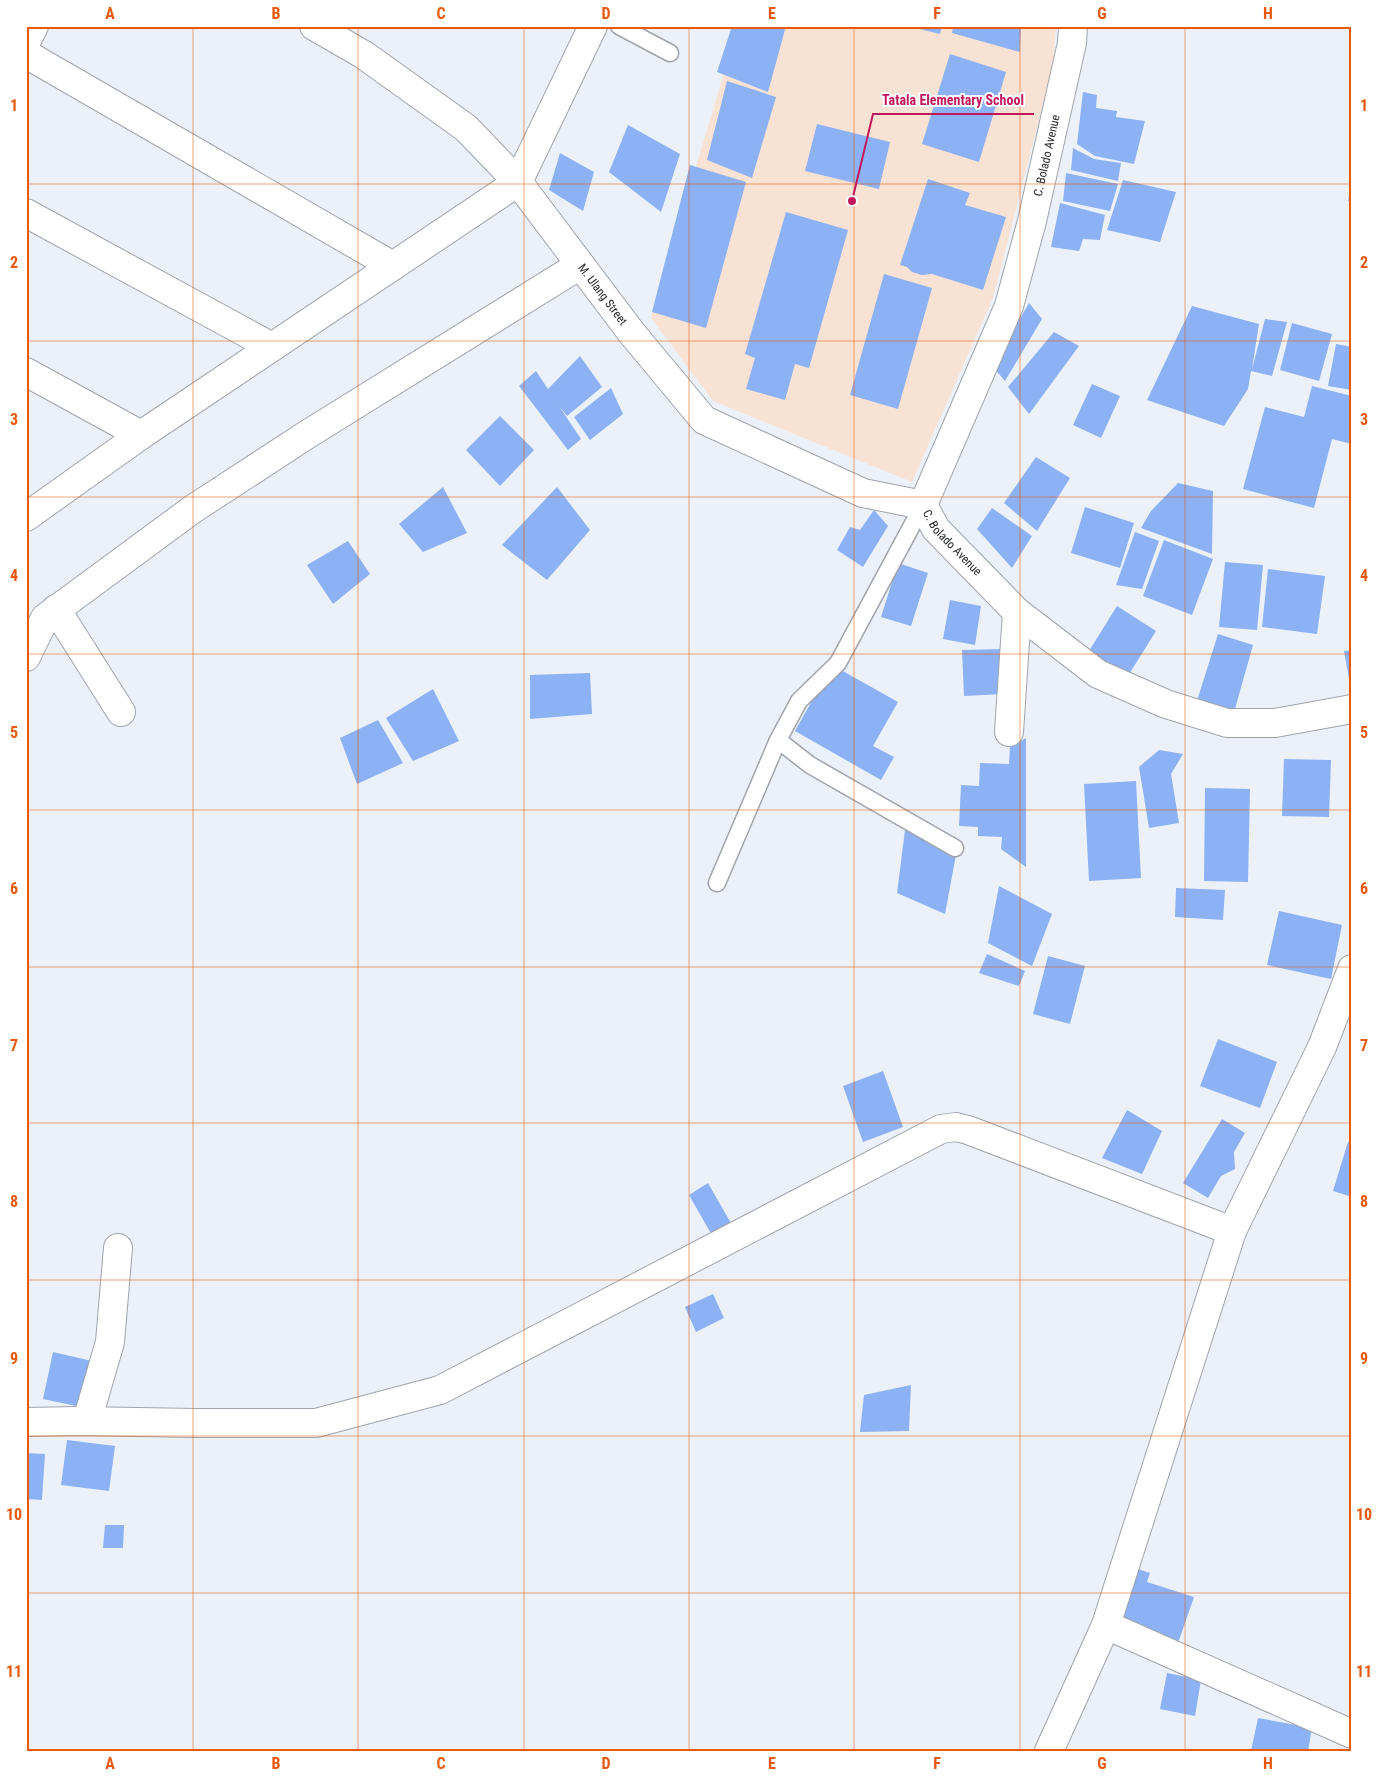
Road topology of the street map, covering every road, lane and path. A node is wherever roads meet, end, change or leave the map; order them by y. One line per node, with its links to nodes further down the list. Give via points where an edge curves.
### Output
1 (34, 26): 6 (street)
2 (314, 26): 9 (street, M. Ulang Street, via 364,55 466,128)
3 (593, 26): 9 (street)
4 (619, 26): 7 (lane)
5 (1073, 26): 16 (street, C. Bolado Avenue, via 1037,202 1009,306)
6 (26, 42)
7 (670, 53)
8 (26, 54): 12 (street)
9 (518, 182): 11 (street, M. Ulang Street); 12 (street)
10 (26, 214): 13 (street)
11 (580, 265): 16 (street, M. Ulang Street, via 704,420 863,493); 18 (street, via 323,424 193,509)
12 (393, 266): 13 (street)
13 (272, 347): 15 (street)
14 (26, 372): 15 (street)
15 (141, 435): 17 (street)
16 (923, 505): 19 (street, C. Bolado Avenue, via 936,529); 24 (lane, via 838,663 799,701)
17 (26, 517)
18 (56, 609): 20 (street, via 45,618); 22 (street)
19 (1017, 612): 21 (street, C. Bolado Avenue, via 1098,674 1166,704 1227,723 1275,724); 23 (street)
20 (26, 658)
21 (1352, 709)
22 (121, 712)
23 (1009, 732)
24 (778, 740): 25 (lane, via 810,765); 26 (lane)
25 (955, 848)
26 (717, 883)
27 (1352, 969): 28 (street, via 1322,1047)
28 (1232, 1231): 30 (street, via 956,1127 941,1130 440,1390 316,1423); 32 (street)
29 (118, 1248): 30 (street, via 110,1342)
30 (87, 1421): 31 (street)
31 (26, 1422)
32 (1106, 1625): 33 (street); 34 (street)
33 (1352, 1734)
34 (1049, 1751)

